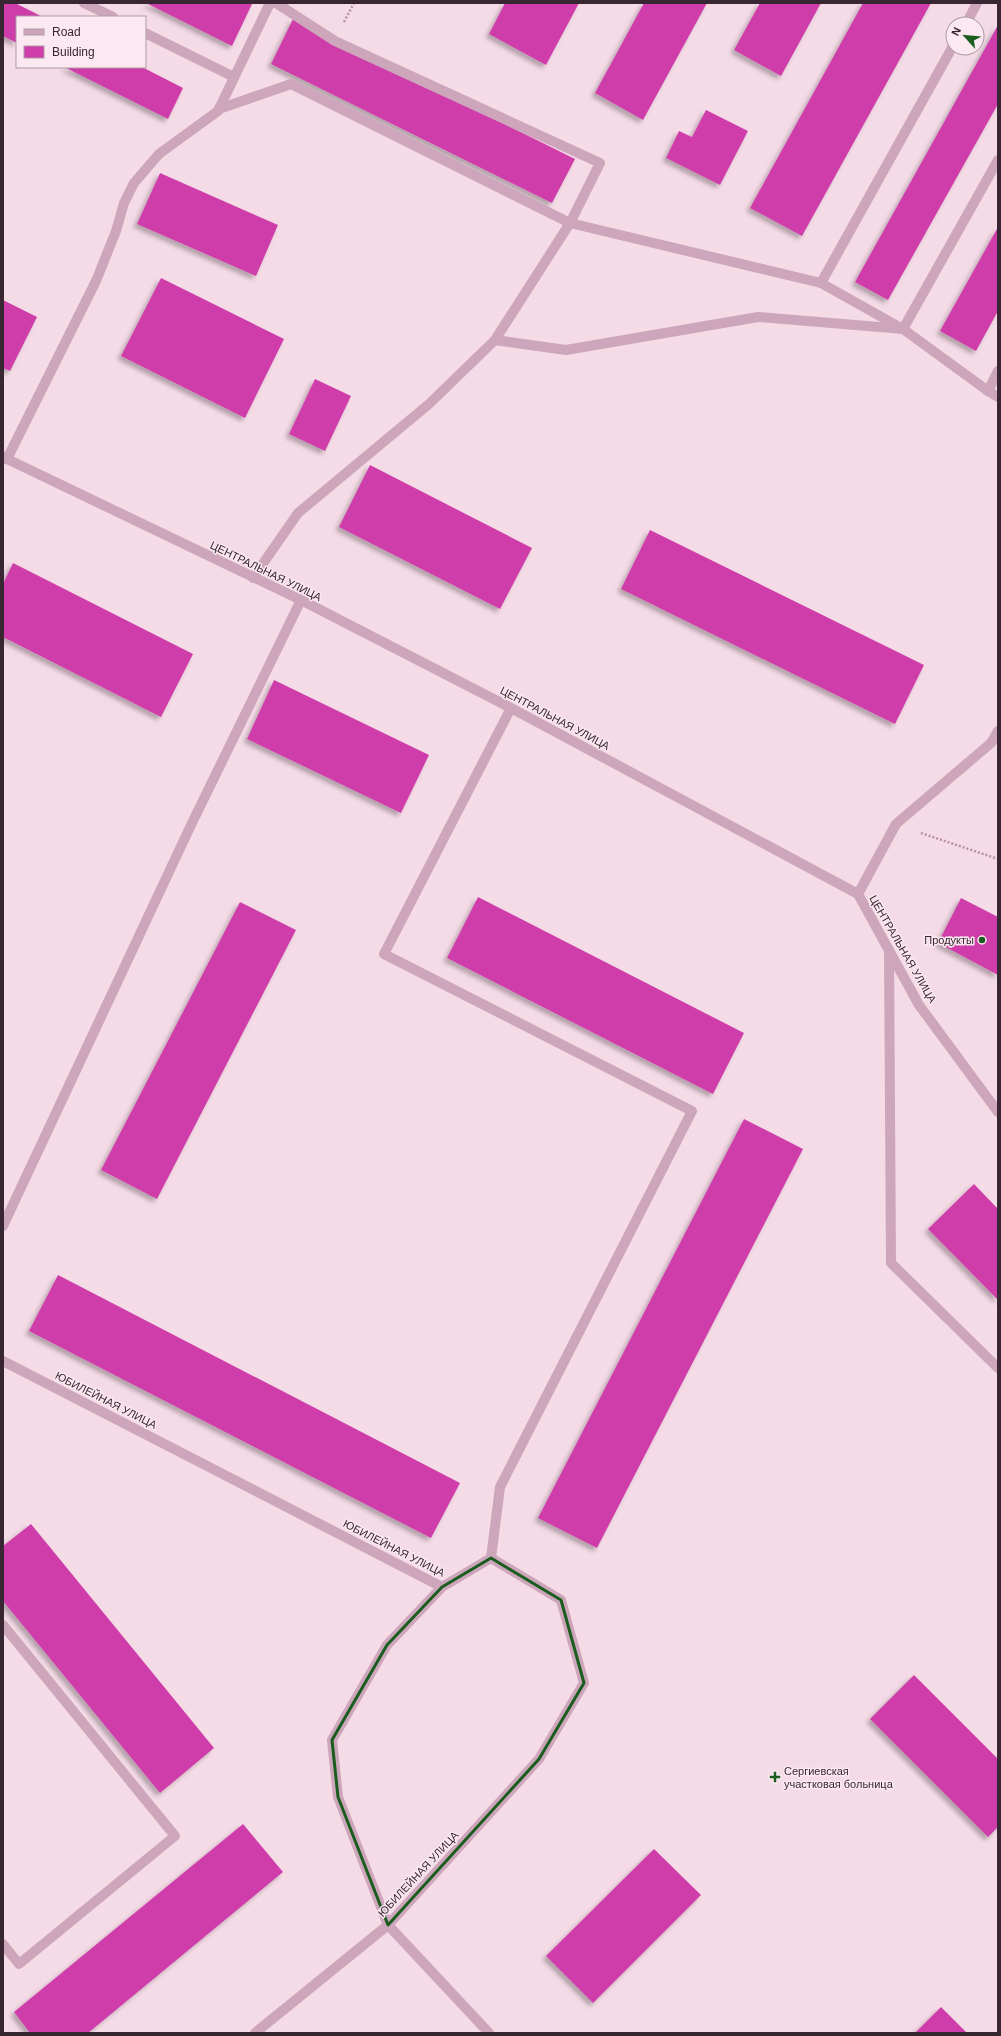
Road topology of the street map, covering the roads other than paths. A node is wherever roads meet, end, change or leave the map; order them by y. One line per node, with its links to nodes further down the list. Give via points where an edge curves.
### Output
1 (84, 3): 5 (street)
2 (270, 3): 9 (street)
3 (276, 3): 12 (street, via 335,40 600,163)
4 (977, 3): 6 (street)
5 (111, 16)
6 (970, 16)
7 (146, 33): 9 (street)
8 (947, 56): 13 (street)
9 (234, 77): 10 (street)
10 (220, 109): 12 (street, via 291,84); 19 (street, via 159,154 134,183 124,202 116,231 96,281)
11 (998, 160): 14 (street)
12 (570, 223): 13 (street); 15 (street)
13 (821, 283): 14 (street)
14 (903, 329): 15 (street, via 758,317 566,350); 17 (street)
15 (495, 340): 20 (street, via 429,404 298,513)
16 (998, 371): 17 (street)
17 (988, 391): 18 (street)
18 (998, 396)
19 (4, 461): 20 (street, ЦЕНТРАЛЬНАЯ УЛИЦА)
20 (253, 578): 21 (street, ЦЕНТРАЛЬНАЯ УЛИЦА)
21 (301, 600): 22 (street, ЦЕНТРАЛЬНАЯ УЛИЦА); 27 (street, via 191,824)
22 (511, 708): 24 (street, ЦЕНТРАЛЬНАЯ УЛИЦА); 30 (street, via 384,954 692,1111 500,1487)
23 (998, 730): 24 (street, via 991,743 896,824)
24 (858, 894): 25 (street, ЦЕНТРАЛЬНАЯ УЛИЦА)
25 (889, 950): 26 (street, ЦЕНТРАЛЬНАЯ УЛИЦА, via 919,1005); 29 (street, via 891,1264)
26 (998, 1112)
27 (3, 1226)
28 (3, 1361): 31 (street, ЮБИЛЕЙНАЯ УЛИЦА)
29 (998, 1368)
30 (491, 1558): 31 (street, ЮБИЛЕЙНАЯ УЛИЦА); 33 (street, ЮБИЛЕЙНАЯ УЛИЦА, via 561,1600 584,1683 539,1759)
31 (442, 1587): 33 (street, via 387,1645 332,1740 338,1797)
32 (3, 1625): 34 (street, via 175,1836 19,1964)
33 (388, 1925): 35 (street, ЮБИЛЕЙНАЯ УЛИЦА); 36 (street)
34 (3, 1944)
35 (255, 2033)
36 (489, 2033)

